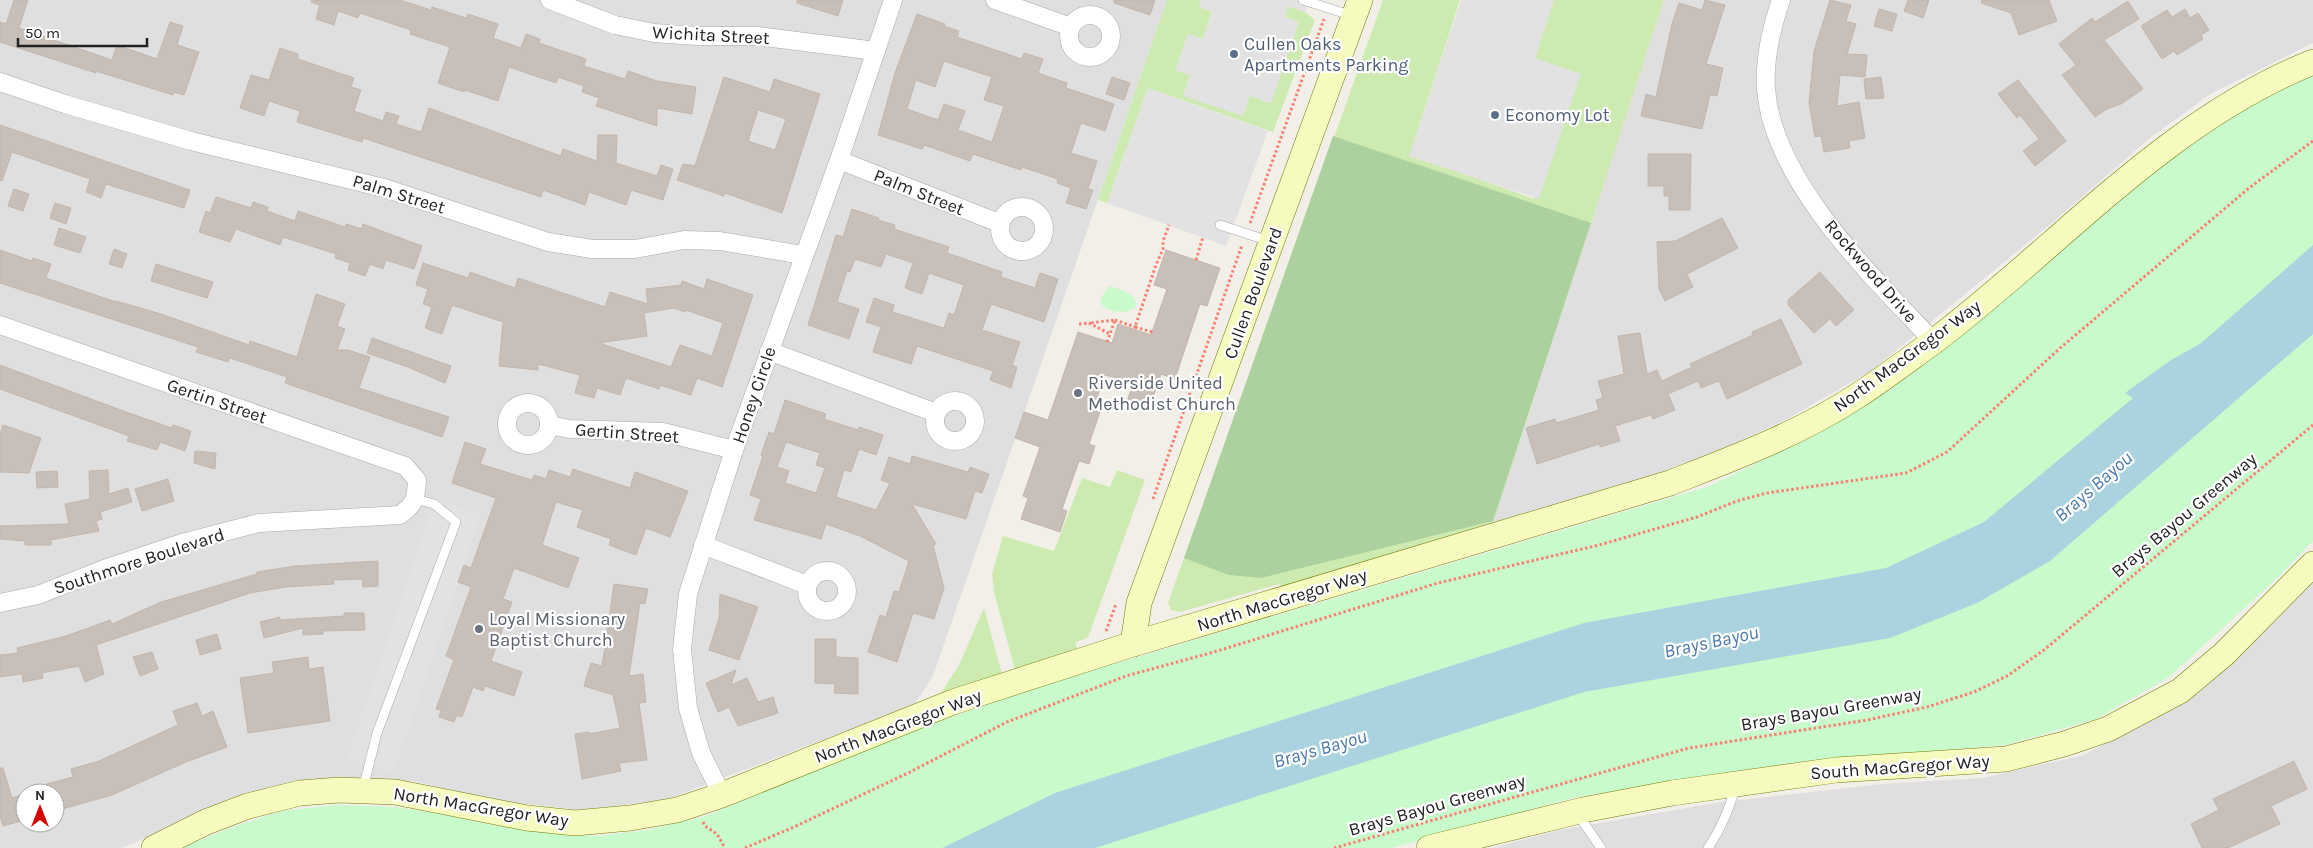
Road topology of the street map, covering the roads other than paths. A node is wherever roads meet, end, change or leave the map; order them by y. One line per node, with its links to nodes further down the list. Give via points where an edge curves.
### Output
1 (550, 0): 8 (street, Wichita Street, via 615,25 654,33 757,36)
2 (893, 0): 8 (street, Honey Circle)
3 (995, 0): 7 (street)
4 (1303, 0): 6 (lane)
5 (1781, 0): 17 (street, Rockwood Drive, via 1766,54 1766,90 1773,124 1785,154 1818,208 1860,264)
6 (1357, 8): 14 (street, Cullen Boulevard)
7 (1072, 27)
8 (876, 51): 11 (street, Honey Circle)
9 (2313, 62): 17 (street, North MacGregor Way, via 2277,76 2182,134)
10 (0, 82): 15 (street, Palm Street, via 191,141 384,188 548,242 592,249 635,249 684,240 720,241)
11 (839, 160): 12 (street, Palm Street); 15 (street, Honey Circle)
12 (1000, 224)
13 (1220, 225): 14 (lane)
14 (1271, 242): 27 (street, Cullen Boulevard, via 1140,603)
15 (803, 256): 18 (street, Honey Circle)
16 (0, 325): 22 (street, Gertin Street, via 405,466 416,480)
17 (1933, 341): 27 (street, North MacGregor Way, via 1857,396 1816,420 1747,453 1670,483)
18 (769, 351): 19 (street); 21 (street, Honey Circle)
19 (936, 413)
20 (549, 425): 21 (street, Gertin Street, via 570,429 663,432)
21 (734, 450): 23 (street, Honey Circle)
22 (415, 496): 26 (street, Southmore Boulevard, via 412,505 400,515 259,523 182,542 38,595); 29 (lane, via 434,504 456,522 377,734)
23 (703, 544): 25 (street); 30 (street, Honey Circle, via 688,594 682,649 688,708 701,753)
24 (2313, 564): 28 (street, South MacGregor Way, via 2224,654 2180,692 2108,729 2006,759 1836,770)
25 (807, 585)
26 (0, 603)
27 (1133, 644): 30 (street, North MacGregor Way, via 953,702)
28 (1736, 783): 31 (street, South MacGregor Way); 35 (lane, via 1727,813)
29 (363, 789): 30 (street, North MacGregor Way, via 395,792 527,818 575,823 677,810); 32 (street, North MacGregor Way, via 300,793 248,806 206,822)
30 (722, 795)
31 (1576, 812): 33 (street, South MacGregor Way); 34 (lane)
32 (154, 848)
33 (1429, 848)
34 (1602, 848)
35 (1708, 848)

